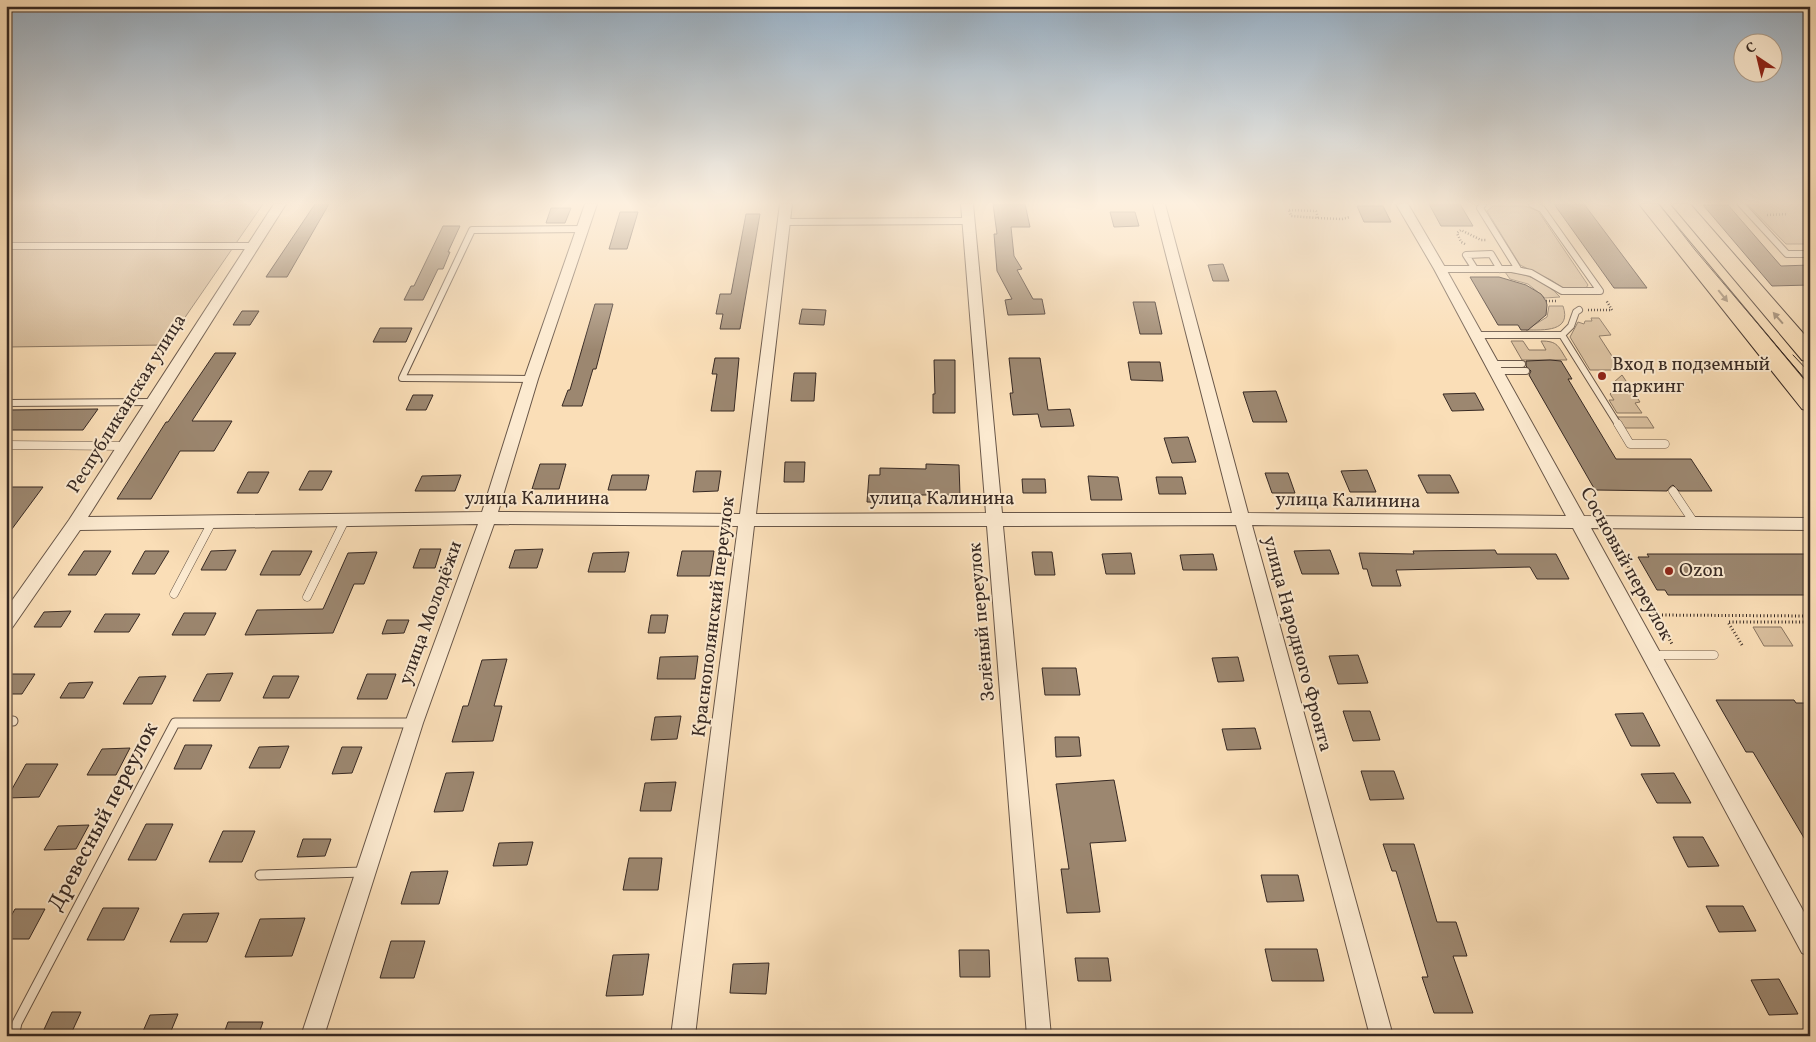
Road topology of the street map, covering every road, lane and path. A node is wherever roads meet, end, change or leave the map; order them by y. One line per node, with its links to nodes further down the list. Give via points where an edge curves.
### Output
1 (247, 253): 27 (street, Республиканская улица)
2 (461, 253): 26 (lane, via 402,378)
3 (574, 253): 26 (street, улица Молодёжи)
4 (780, 253): 38 (street, Краснополянский переулок)
5 (971, 253): 35 (street, Зелёный переулок)
6 (1172, 253): 36 (street, улица Народного Фронта)
7 (1430, 253): 14 (street, Сосновый переулок)
8 (1508, 253): 17 (lane)
9 (1572, 253): 18 (lane)
10 (1688, 253): 29 (main road, one-way to 29)
11 (1722, 253): 22 (main road, one-way to 11)
12 (1786, 253): 13 (lane)
13 (1810, 254)
14 (1440, 269): 15 (lane); 20 (street, Сосновый переулок)
15 (1475, 269): 16 (lane); 16 (lane, via 1466,254 1491,254)
16 (1500, 269): 17 (lane)
17 (1518, 269): 18 (lane, via 1531,272 1566,292)
18 (1600, 292): 19 (path, via 1612,310)
19 (1579, 310): 21 (lane, via 1572,326)
20 (1476, 335): 21 (lane); 24 (street, Сосновый переулок)
21 (1562, 336): 30 (lane, via 1630,444)
22 (1810, 355)
23 (1522, 364): 24 (lane)
24 (1494, 368): 25 (lane); 41 (street, Сосновый переулок)
25 (1526, 371)
26 (531, 379): 34 (street, улица Молодёжи)
27 (153, 402): 28 (lane); 32 (street, Республиканская улица)
28 (6, 403)
29 (1810, 403)
30 (1665, 444)
31 (6, 445): 32 (lane)
32 (125, 446): 40 (street, Республиканская улица)
33 (1674, 490): 42 (lane)
34 (488, 518): 37 (street, улица Калинина); 38 (street, улица Калинина); 55 (street, улица Молодёжи)
35 (995, 519): 36 (street, улица Калинина); 38 (street, улица Калинина); 62 (street, Зелёный переулок)
36 (1242, 519): 41 (street, улица Калинина); 63 (street, улица Народного Фронта)
37 (345, 520): 39 (street, улица Калинина); 46 (lane)
38 (748, 520): 61 (street, Краснополянский переулок)
39 (212, 522): 40 (street, улица Калинина); 45 (lane)
40 (75, 524): 50 (street, Республиканская улица)
41 (1579, 524): 42 (street, улица Калинина); 52 (street, Сосновый переулок)
42 (1695, 524): 43 (street, улица Калинина)
43 (1810, 524)
44 (1618, 548): 47 (path)
45 (174, 594)
46 (307, 596)
47 (1656, 615): 48 (path); 53 (path)
48 (1810, 616)
49 (1810, 622): 51 (path, via 1728,622)
50 (6, 623)
51 (1742, 645)
52 (1651, 655): 53 (lane); 58 (street, Сосновый переулок)
53 (1678, 655): 54 (lane)
54 (1714, 655)
55 (414, 723): 56 (street, улица Молодёжи); 59 (lane, Древесный переулок, via 175,723 17,1023)
56 (366, 872): 57 (lane); 60 (street, улица Молодёжи)
57 (260, 875)
58 (1810, 946)
59 (14, 1036)
60 (312, 1036)
61 (683, 1036)
62 (1039, 1036)
63 (1382, 1036)

